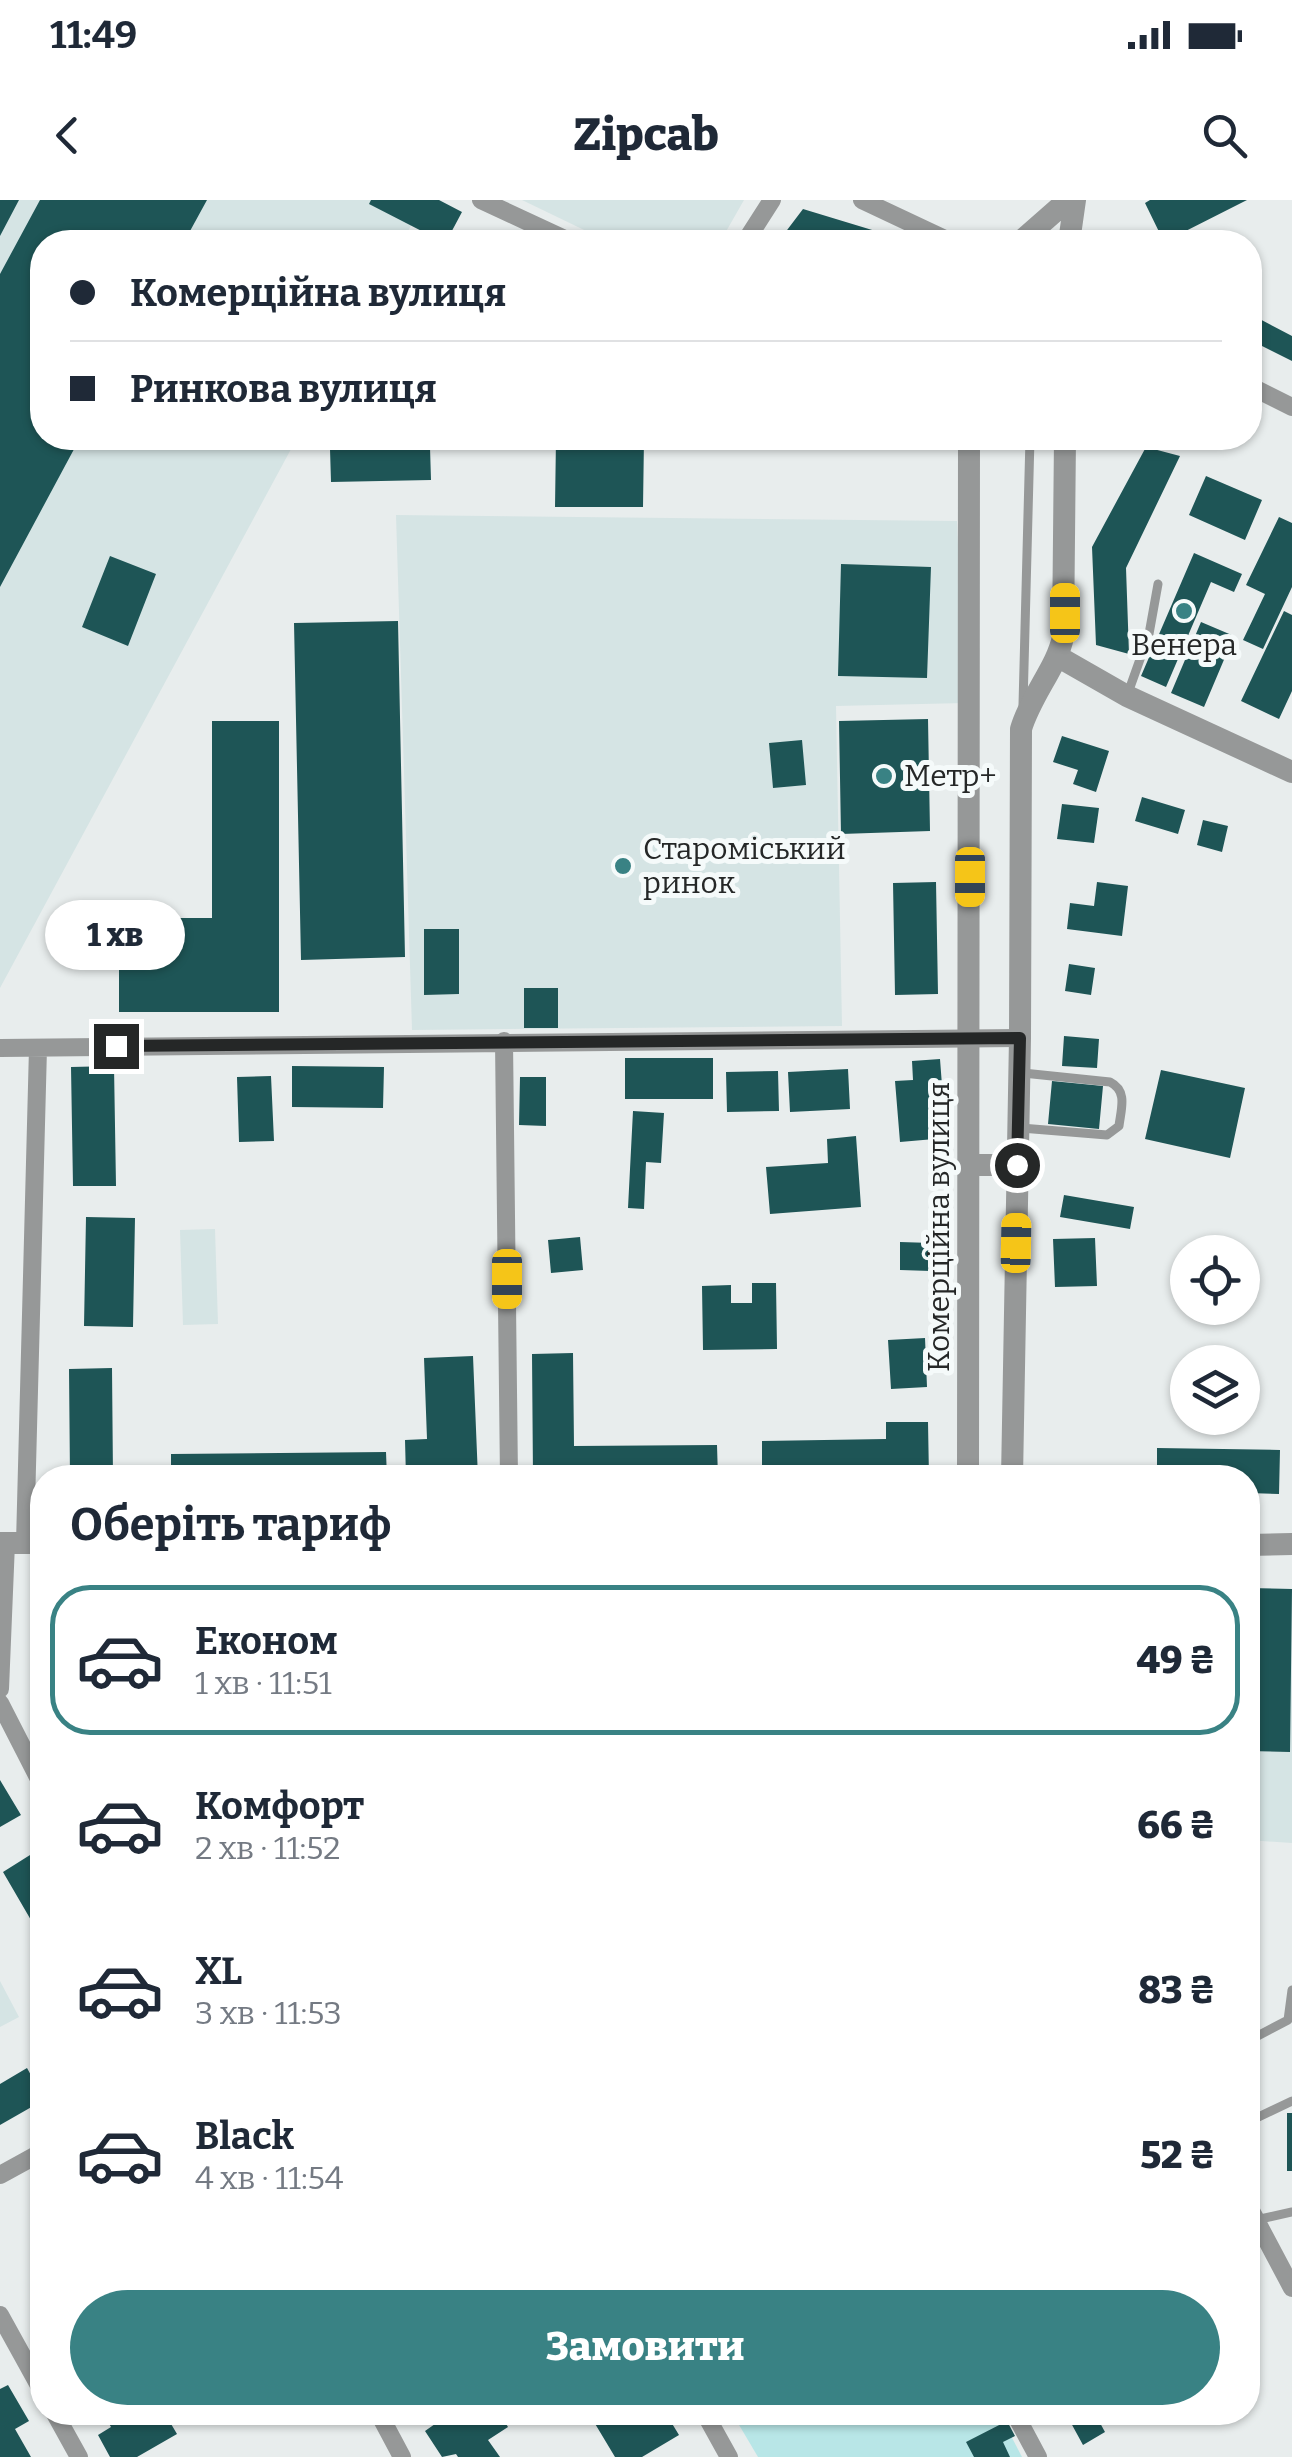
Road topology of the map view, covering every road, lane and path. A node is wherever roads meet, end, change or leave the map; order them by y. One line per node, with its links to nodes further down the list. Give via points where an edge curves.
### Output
1 (481, 200): 5 (street)
2 (772, 200): 6 (street)
3 (862, 200): 7 (street)
4 (1071, 200): 8 (street); 9 (street)
5 (545, 230)
6 (752, 230)
7 (926, 230)
8 (1038, 230)
9 (1070, 230)
10 (1262, 392): 11 (street)
11 (1292, 407)
12 (969, 450): 20 (street, Комерційна вулиця)
13 (1030, 450): 18 (lane)
14 (1065, 450): 16 (street, via 1065,613)
15 (1158, 584): 17 (lane, via 1149,634)
16 (1058, 656): 17 (street); 18 (street)
17 (1126, 696): 19 (street)
18 (1021, 729): 21 (street)
19 (1292, 772)
20 (970, 1036): 21 (street); 22 (street); 27 (street, Комерційна вулиця)
21 (1020, 1038): 25 (street)
22 (504, 1041): 24 (street); 29 (street)
23 (0, 1048): 24 (street)
24 (38, 1048): 32 (street)
25 (1020, 1072): 26 (street); 26 (lane, via 1110,1082 1122,1095 1119,1126 1107,1135)
26 (1019, 1128): 28 (street)
27 (968, 1165): 28 (street); 30 (street, Комерційна вулиця)
28 (1017, 1165): 31 (street)
29 (510, 1465)
30 (968, 1465)
31 (1012, 1465)
32 (19, 1543): 35 (street)
33 (1292, 1544): 34 (street)
34 (1260, 1545)
35 (0, 1690)
36 (0, 1702): 37 (street)
37 (30, 1761)
38 (1292, 1990): 39 (lane, via 1288,2020)
39 (1260, 2035)
40 (1292, 2101): 41 (lane)
41 (1260, 2116)
42 (30, 2159): 43 (street)
43 (0, 2176)
44 (1260, 2212): 45 (lane)
45 (1292, 2212)
46 (1260, 2227): 47 (street)
47 (1292, 2288)
48 (0, 2314): 49 (street)
49 (30, 2369)
50 (61, 2425): 54 (street)
51 (385, 2425): 55 (street)
52 (711, 2425): 56 (street)
53 (1021, 2425): 57 (street)
54 (79, 2457)
55 (402, 2457)
56 (729, 2457)
57 (1038, 2457)

